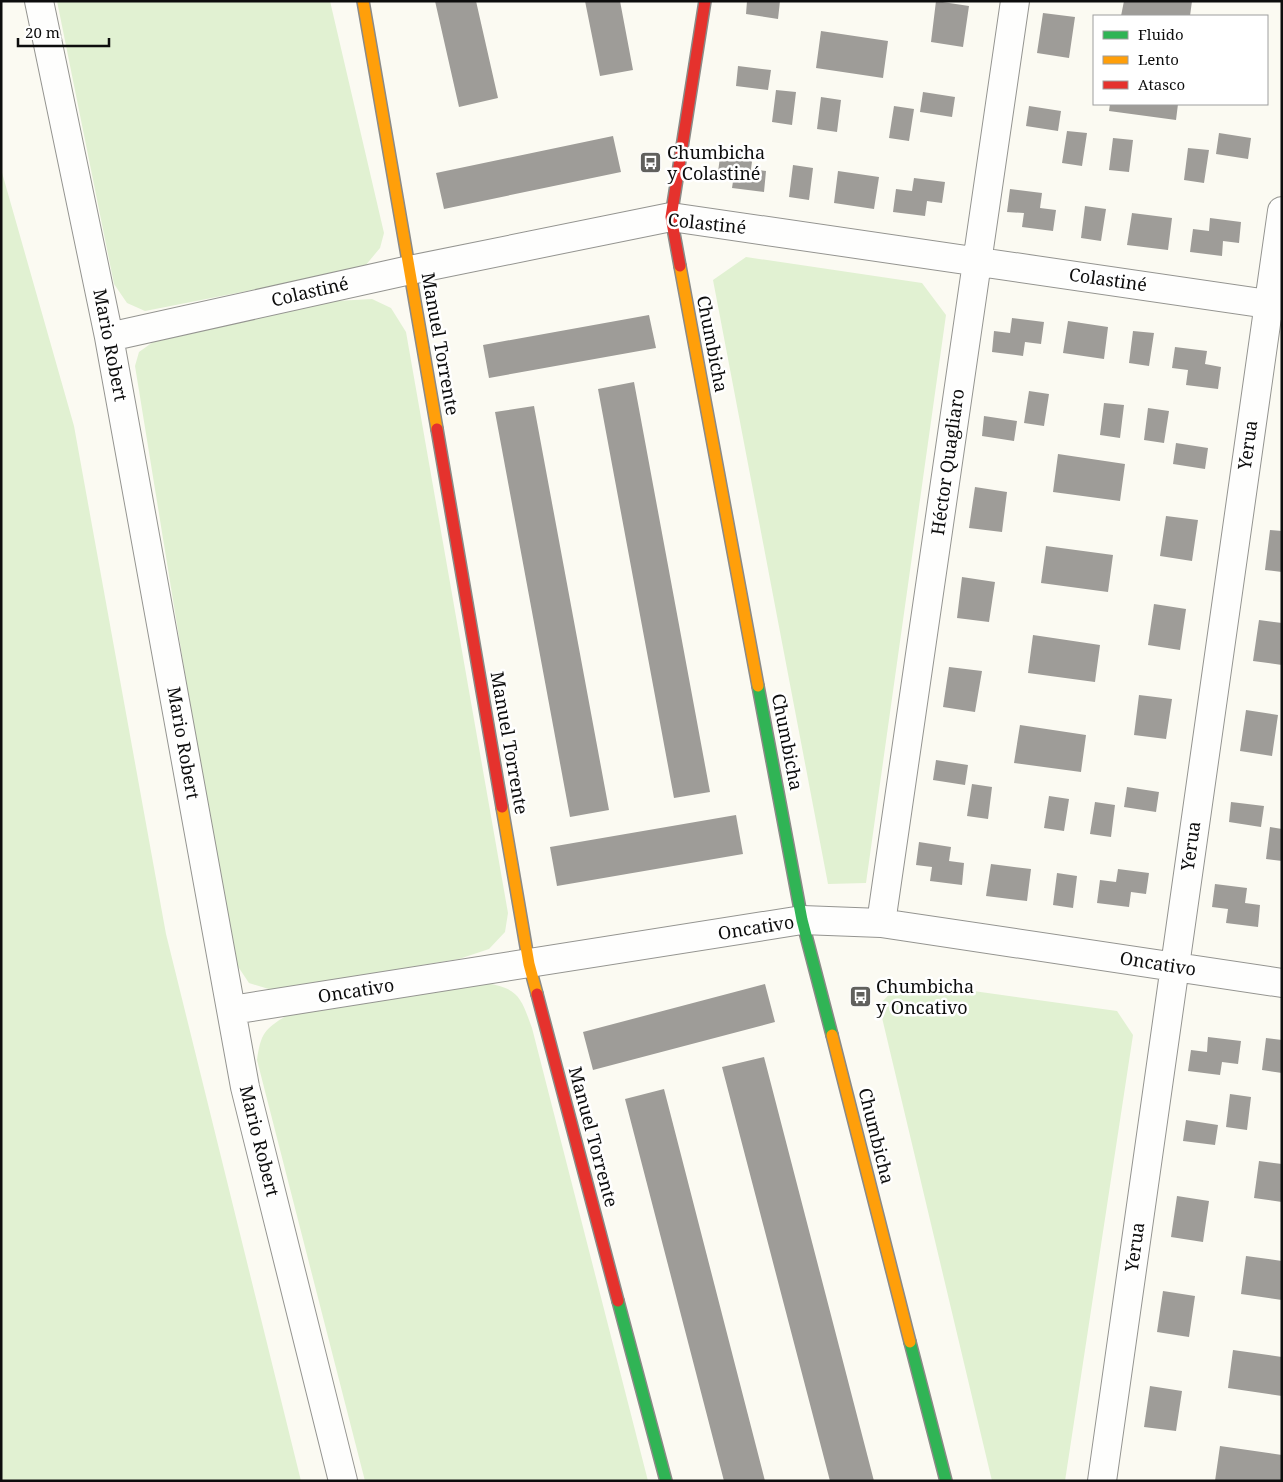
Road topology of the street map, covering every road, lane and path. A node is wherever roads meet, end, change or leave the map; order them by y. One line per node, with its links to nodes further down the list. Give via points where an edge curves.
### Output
1 (39, 1): 10 (street, Mario Robert)
2 (363, 1): 8 (street, Manuel Torrente)
3 (705, 1): 6 (street, Chumbicha)
4 (1015, 1): 7 (street, Héctor Quagliaro)
5 (1282, 211): 9 (street, Yerua)
6 (670, 217): 7 (street, Colastiné); 8 (street, Colastiné); 11 (street, Chumbicha)
7 (978, 262): 9 (street, Colastiné); 12 (street, Héctor Quagliaro)
8 (410, 270): 10 (street, Colastiné); 13 (street, Manuel Torrente)
9 (1275, 305): 14 (street, Yerua)
10 (109, 337): 16 (street, Mario Robert)
11 (802, 920): 12 (street, Oncativo); 13 (street, Oncativo); 19 (street, Chumbicha)
12 (881, 922): 14 (street, Oncativo)
13 (529, 964): 16 (street, Oncativo); 18 (street, Manuel Torrente)
14 (1174, 967): 15 (street, Oncativo); 20 (street, Yerua)
15 (1282, 983)
16 (232, 1010): 17 (street, Mario Robert, via 245,1087)
17 (343, 1481)
18 (666, 1481)
19 (946, 1481)
20 (1102, 1481)

